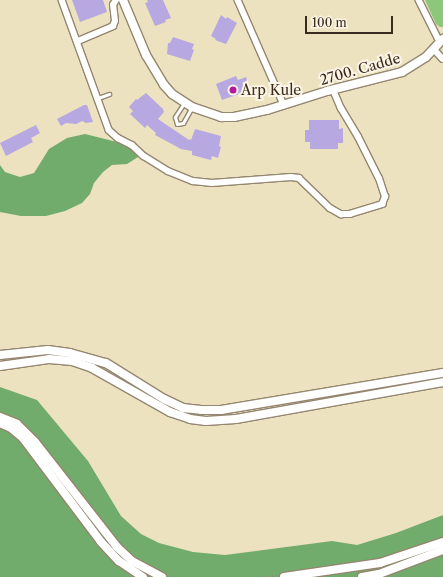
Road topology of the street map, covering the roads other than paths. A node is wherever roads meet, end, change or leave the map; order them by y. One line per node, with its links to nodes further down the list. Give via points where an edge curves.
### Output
1 (62, 0): 7 (street)
2 (116, 0): 7 (street, via 112,5 115,21 113,26)
3 (124, 0): 13 (street, 2700. Cadde, via 157,76 172,94)
4 (238, 0): 14 (street)
5 (418, 0): 6 (street)
6 (441, 40): 8 (street, 2700. Cadde)
7 (78, 41): 12 (street)
8 (434, 49): 9 (street); 10 (street, 2700. Cadde, via 417,64 402,72)
9 (443, 59)
10 (333, 90): 12 (street, via 380,179 385,197 382,204 350,214 341,214 330,208 299,178 275,177 212,183 193,181 168,171 109,130); 14 (street, 2700. Cadde)
11 (109, 94): 12 (lane)
12 (97, 98)
13 (184, 102): 15 (street, 2700. Cadde); 15 (lane, via 175,117 177,124 183,123)
14 (284, 105): 15 (street, 2700. Cadde, via 234,117 211,115)
15 (192, 107)
16 (0, 355): 18 (street, via 48,350 70,353 106,363 183,408 201,410 221,410)
17 (0, 366): 19 (street, via 49,359 72,361 92,368 170,412 206,421 236,419)
18 (443, 373)
19 (443, 382)
20 (0, 417): 25 (street, via 17,424 35,442 117,547 132,561)
21 (0, 423): 24 (street, via 23,438 118,561)
22 (443, 542): 26 (street, via 374,565)
23 (443, 550): 27 (street, via 379,574)
24 (142, 577)
25 (162, 577)
26 (284, 577)
27 (362, 577)

